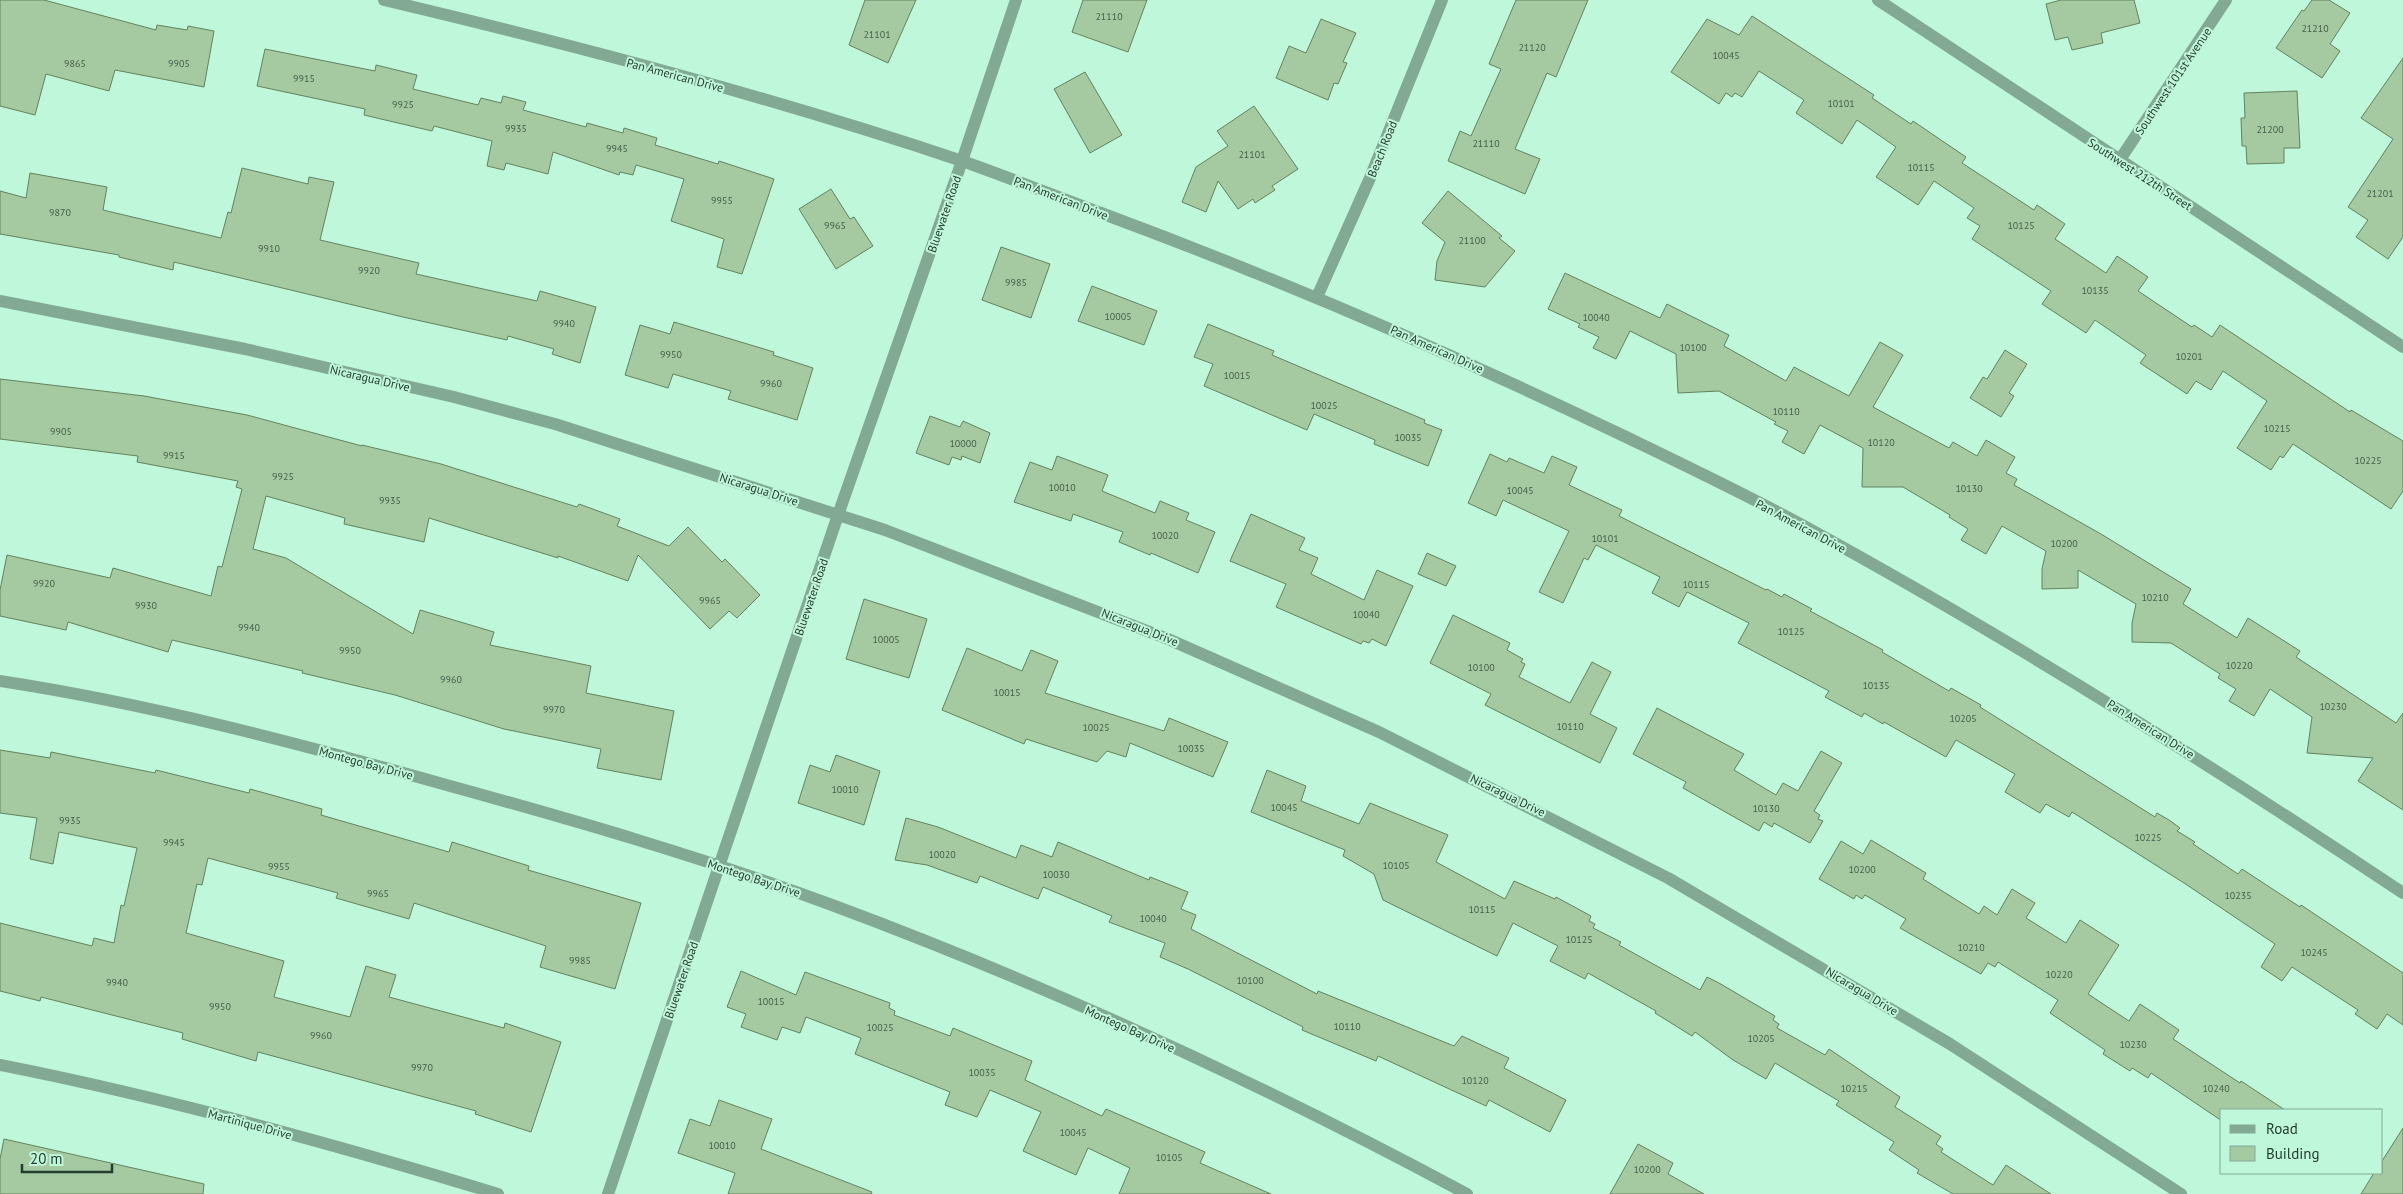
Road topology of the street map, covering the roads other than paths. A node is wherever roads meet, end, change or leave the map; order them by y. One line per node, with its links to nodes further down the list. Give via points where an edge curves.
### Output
1 (384, 0): 7 (street, Pan American Drive, via 548,40 726,89)
2 (1016, 0): 7 (street, Bluewater Road)
3 (1442, 0): 8 (street, Beach Road, via 1370,178)
4 (1878, 0): 6 (street, Southwest 212th Street)
5 (2226, 0): 6 (street, Southwest 101st Avenue)
6 (2119, 161): 10 (street, Southwest 212th Street)
7 (962, 162): 8 (street, Pan American Drive); 11 (street, Bluewater Road)
8 (1317, 297): 14 (street, Pan American Drive, via 1564,407 1802,525 2102,698)
9 (0, 301): 11 (street, Nicaragua Drive, via 245,349 454,397 630,447)
10 (2403, 347)
11 (838, 515): 13 (street, Bluewater Road); 19 (street, Nicaragua Drive, via 960,558 1211,656 1379,732 1555,819 1668,878 1859,989)
12 (0, 681): 13 (street, Montego Bay Drive, via 140,707 381,766 606,830)
13 (720, 867): 17 (street, Bluewater Road); 18 (street, Montego Bay Drive, via 941,946 1132,1028 1338,1126)
14 (2403, 893)
15 (0, 1065): 16 (street, Martinique Drive, via 247,1122)
16 (498, 1194)
17 (608, 1194)
18 (1467, 1194)
19 (2181, 1194)

